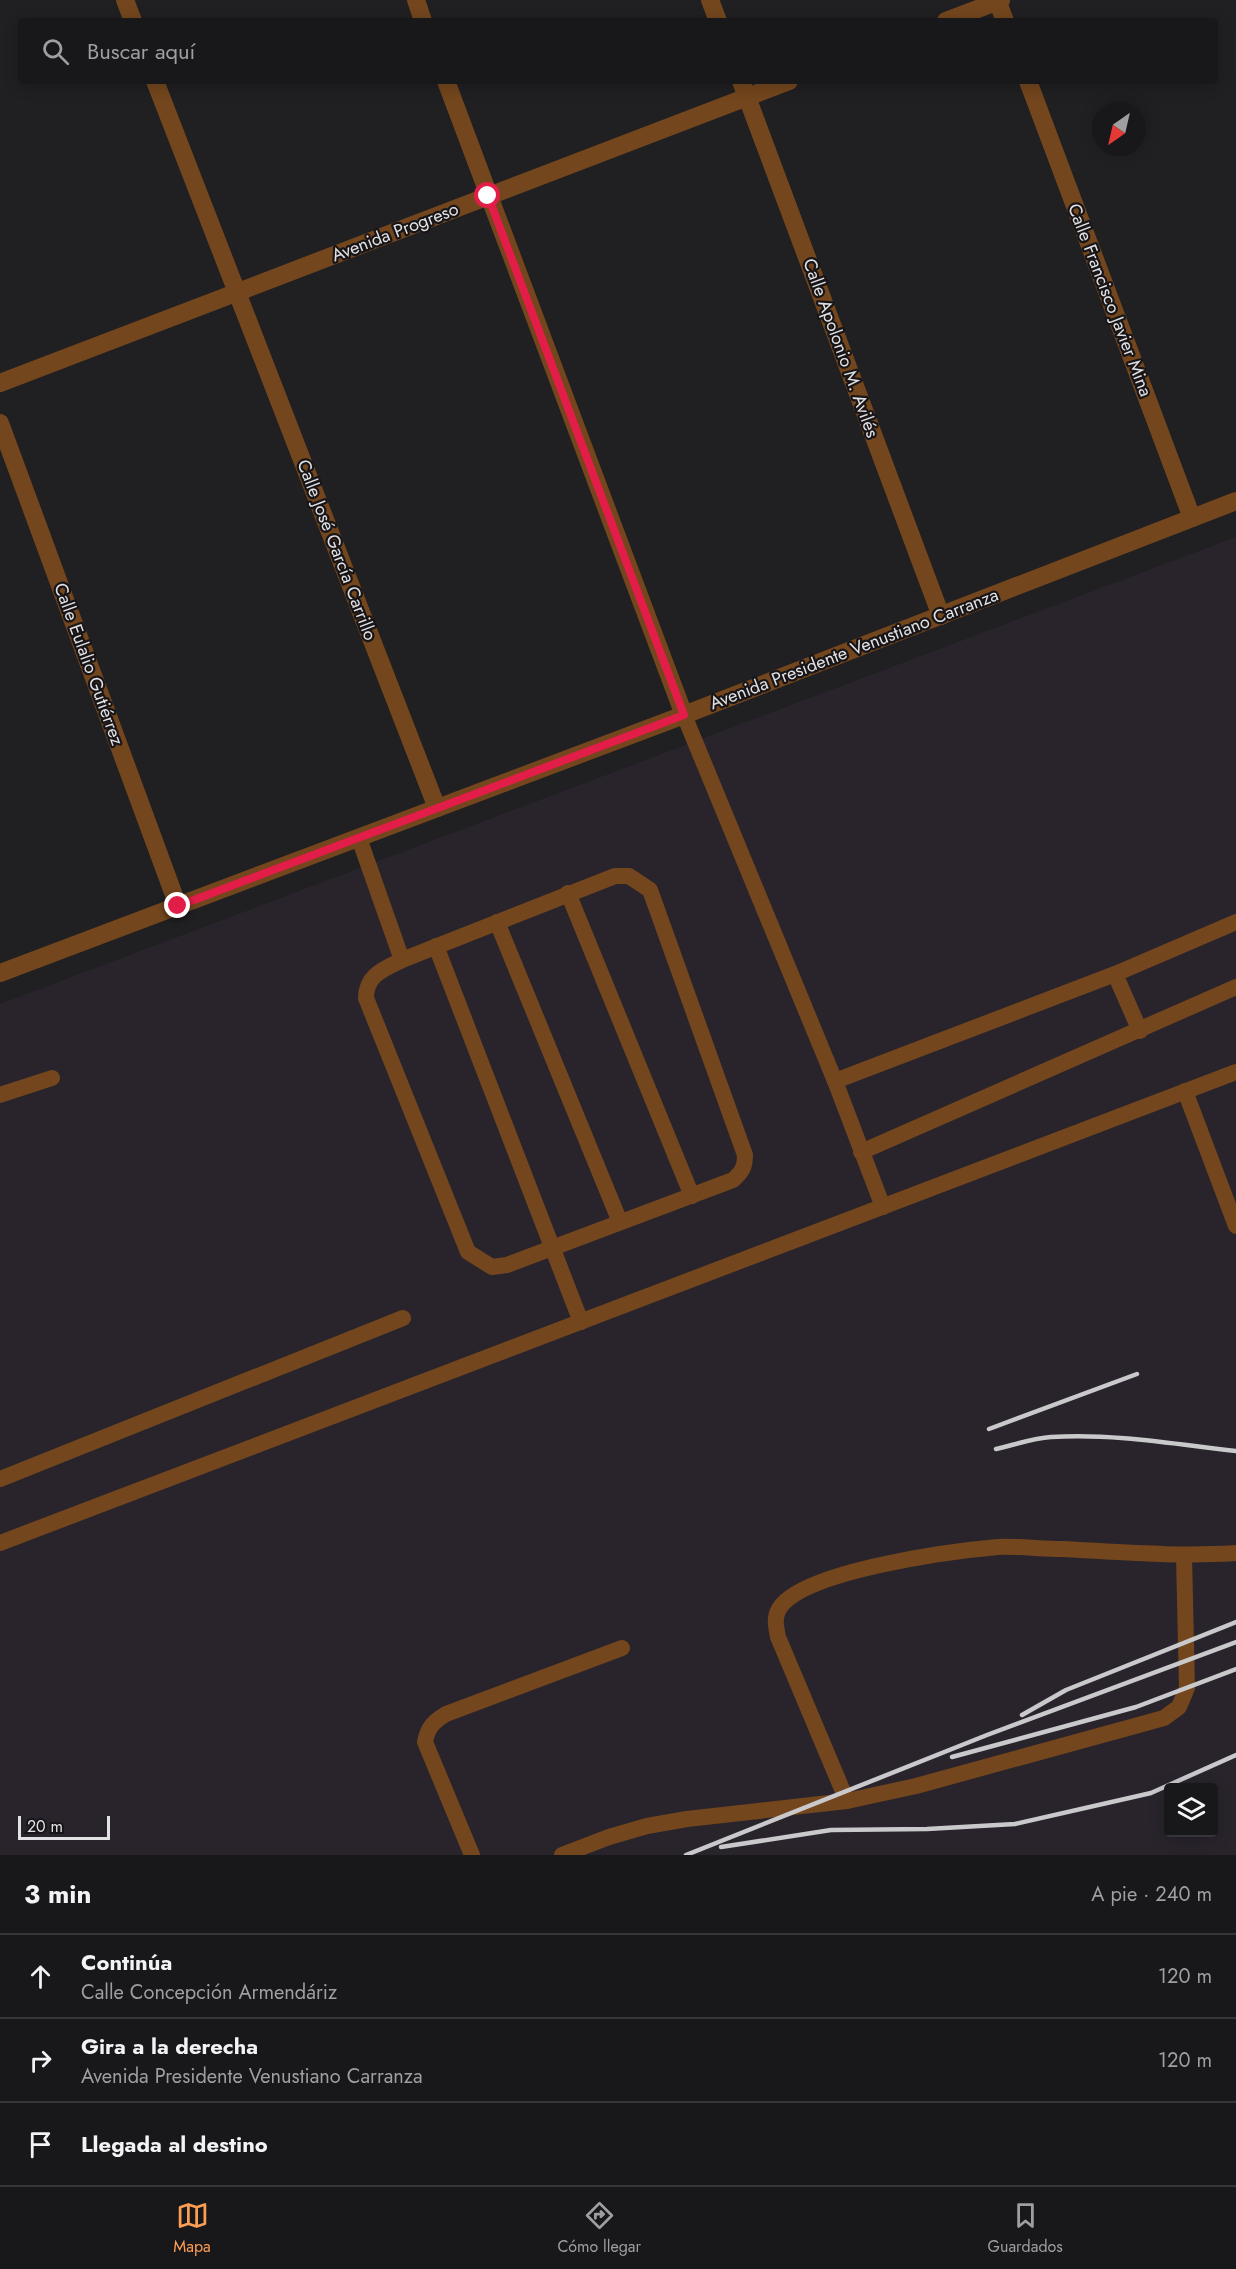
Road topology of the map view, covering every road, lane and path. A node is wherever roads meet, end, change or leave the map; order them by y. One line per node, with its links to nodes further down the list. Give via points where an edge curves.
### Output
1 (125, 0): 5 (street)
2 (416, 0): 6 (street)
3 (710, 0): 7 (street)
4 (999, 0): 8 (street); 9 (street)
5 (132, 18)
6 (422, 18)
7 (717, 18)
8 (954, 18)
9 (1004, 18)
10 (156, 84): 16 (street, Calle José García Carrillo)
11 (447, 84): 15 (street)
12 (772, 84): 14 (street, Avenida Progreso)
13 (1029, 84): 20 (street, Calle Francisco Javier Mina)
14 (744, 89): 15 (street, Avenida Progreso); 21 (street, Calle Apolonio M. Avilés)
15 (488, 196): 16 (street, Avenida Progreso); 22 (street)
16 (236, 292): 17 (street, Avenida Progreso); 23 (street, Calle José García Carrillo)
17 (0, 383)
18 (0, 423): 26 (street, Calle Eulalio Gutiérrez)
19 (1236, 501): 20 (street, Avenida Presidente Venustiano Carranza)
20 (1192, 518): 21 (street, Avenida Presidente Venustiano Carranza)
21 (941, 616): 22 (street, Avenida Presidente Venustiano Carranza)
22 (684, 715): 23 (street, Avenida Presidente Venustiano Carranza); 37 (lane)
23 (437, 808): 24 (street, Avenida Presidente Venustiano Carranza)
24 (359, 838): 26 (street, Avenida Presidente Venustiano Carranza); 30 (lane)
25 (568, 893): 27 (lane); 41 (lane); 41 (lane, via 615,876 628,876 650,890 745,1155 742,1172 733,1180)
26 (178, 906): 31 (street, Avenida Presidente Venustiano Carranza)
27 (496, 922): 29 (lane); 43 (lane)
28 (1236, 922): 32 (lane)
29 (436, 946): 30 (lane); 45 (lane)
30 (402, 960): 45 (lane, via 370,980 366,998 468,1252 492,1267)
31 (0, 974)
32 (1115, 974): 34 (lane); 37 (lane)
33 (1236, 987): 34 (lane)
34 (1140, 1031): 40 (lane)
35 (1236, 1072): 38 (lane)
36 (52, 1078): 39 (lane)
37 (835, 1081): 40 (lane)
38 (1185, 1091): 42 (lane); 44 (lane)
39 (0, 1095)
40 (861, 1152): 42 (lane)
41 (692, 1196): 43 (lane)
42 (883, 1207): 47 (lane)
43 (620, 1222): 45 (lane)
44 (1236, 1226)
45 (552, 1249): 47 (lane)
46 (403, 1318): 48 (lane)
47 (581, 1322): 49 (lane)
48 (0, 1479)
49 (0, 1543)
50 (1236, 1553): 51 (lane)
51 (1184, 1556): 53 (lane, via 1187,1688 1185,1698 1173,1713 916,1786); 53 (lane, via 1000,1547 852,1571 794,1594 780,1607 775,1621 778,1637)
52 (622, 1648): 54 (lane, via 434,1721 425,1742)
53 (847, 1801): 55 (lane, via 657,1824)
54 (472, 1855)
55 (562, 1855)

